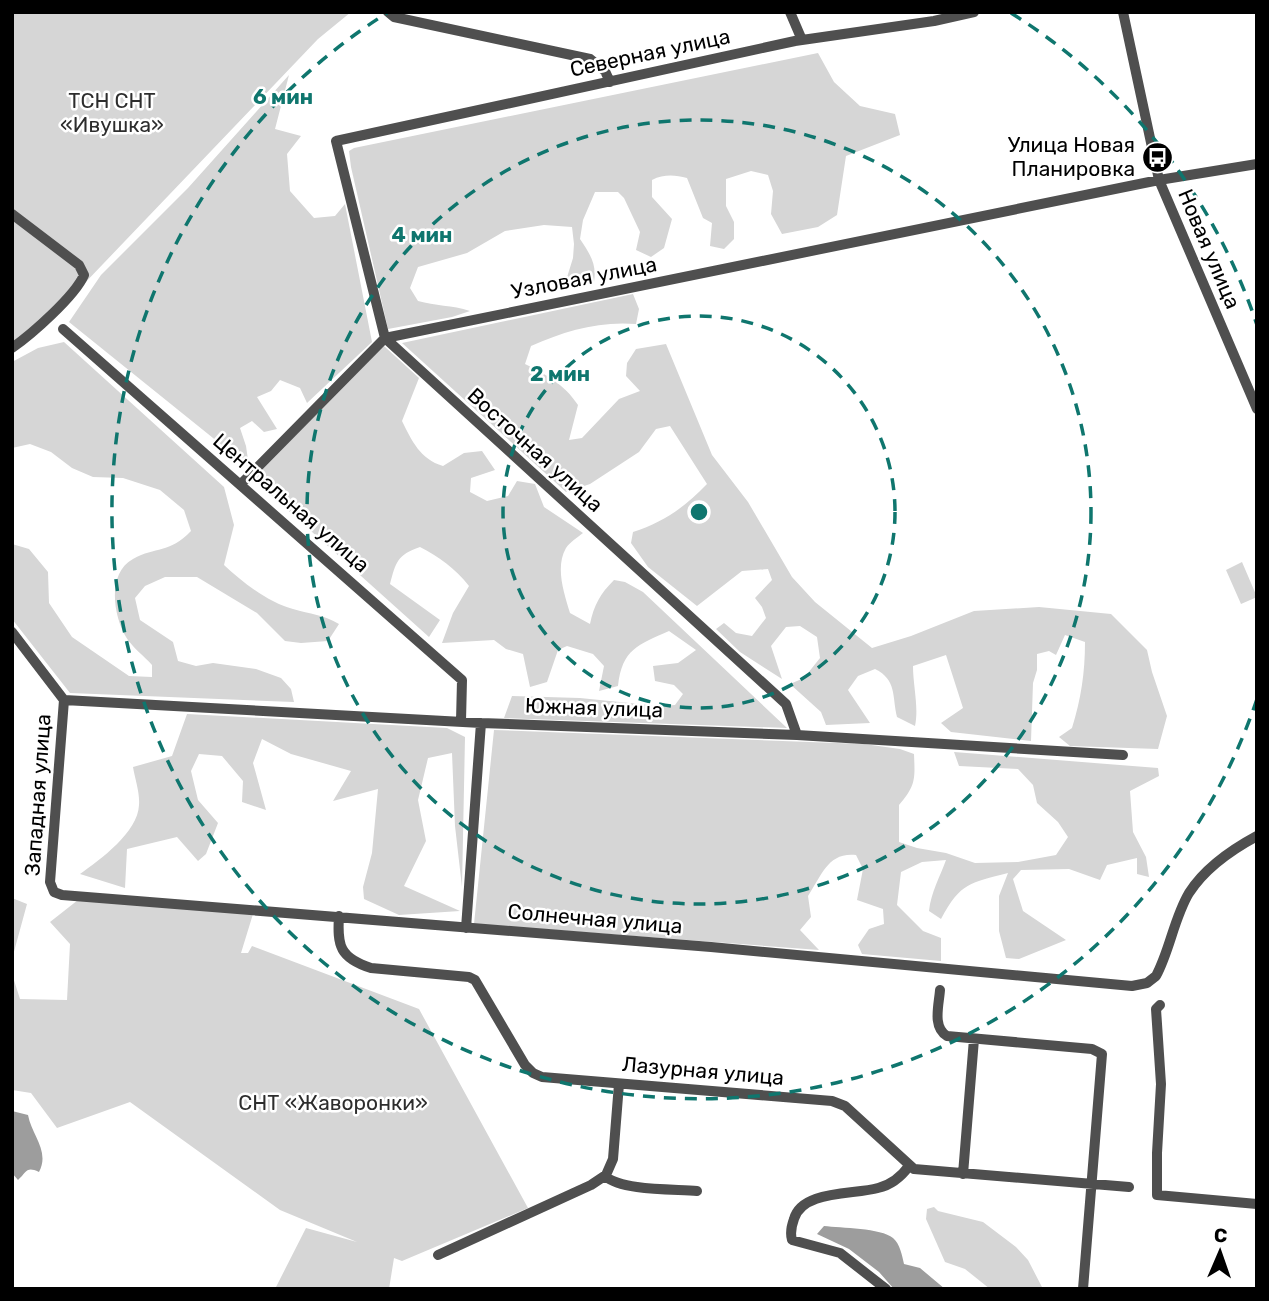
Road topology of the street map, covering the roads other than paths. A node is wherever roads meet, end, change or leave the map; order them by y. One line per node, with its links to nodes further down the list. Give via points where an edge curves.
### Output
1 (388, 12): 6 (street, via 590,60 605,71)
2 (790, 12): 5 (street)
3 (974, 12): 5 (street, Северная улица)
4 (1124, 12): 8 (street, Новая улица)
5 (802, 40): 6 (street, Северная улица)
6 (610, 82): 11 (street, Северная улица, via 336,141)
7 (1257, 164): 8 (street)
8 (1158, 180): 11 (street, Узловая улица); 13 (street, Новая улица)
9 (12, 214): 12 (street, via 83,271 76,288)
10 (63, 329): 14 (street, Центральная улица)
11 (385, 338): 14 (street); 19 (street, Восточная улица, via 786,705)
12 (12, 348)
13 (1257, 409)
14 (241, 484): 17 (street, Центральная улица, via 462,680)
15 (12, 632): 16 (street, Западная улица)
16 (64, 700): 17 (street, Южная улица); 22 (street, Западная улица, via 50,882)
17 (461, 722): 18 (street, Южная улица)
18 (481, 723): 19 (street, Южная улица); 24 (street)
19 (797, 735): 20 (street, Южная улица)
20 (1123, 755)
21 (1257, 836): 24 (street, Солнечная улица, via 1231,850 1201,878 1186,899 1156,976 1132,986)
22 (54, 892): 23 (street, Солнечная улица)
23 (339, 916): 24 (street, Солнечная улица); 28 (street, Лазурная улица, via 338,939 348,957 359,964 475,980 533,1073)
24 (467, 928)
25 (940, 990): 27 (street, via 939,1030 947,1036)
26 (1160, 1005): 35 (street, via 1156,1009 1161,1084 1157,1195)
27 (974, 1039): 30 (street); 32 (street, via 1092,1049 1102,1054)
28 (618, 1084): 29 (street, Лазурная улица, via 838,1102); 31 (street, via 613,1159)
29 (909, 1166): 30 (street); 37 (street, via 879,1188 802,1205 791,1230 792,1240 840,1253)
30 (963, 1174): 32 (street)
31 (605, 1176): 34 (street, via 624,1185); 36 (street)
32 (1091, 1185): 33 (street); 38 (street)
33 (1129, 1187)
34 (697, 1191)
35 (1257, 1204)
36 (438, 1255)
37 (886, 1289)
38 (1083, 1289)

